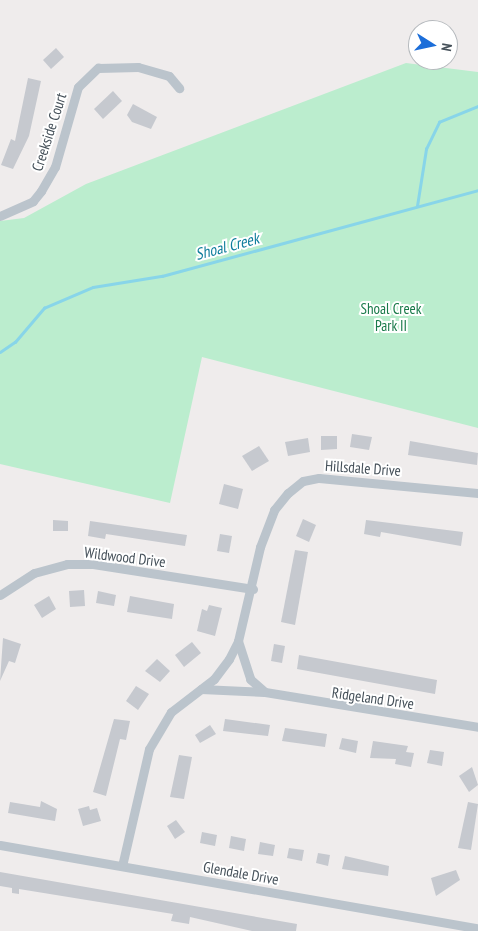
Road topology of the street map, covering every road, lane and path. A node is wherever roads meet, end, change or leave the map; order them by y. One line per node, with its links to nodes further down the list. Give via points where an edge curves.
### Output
1 (179, 88): 2 (street, Creekside Court, via 170,76 138,66 98,68 78,87 55,167 42,191 33,202)
2 (0, 216)
3 (478, 493): 4 (street, Hillsdale Drive, via 358,481 303,481 274,510)
4 (253, 589): 5 (street, Wildwood Drive, via 93,564 67,564 34,573); 6 (street, Hillsdale Drive)
5 (0, 595)
6 (238, 641): 7 (street, via 214,679); 8 (street, via 250,679)
7 (200, 689): 8 (street, Ridgeland Drive); 11 (street, via 171,712 149,749)
8 (265, 692): 9 (street, Ridgeland Drive)
9 (478, 727)
10 (0, 844): 11 (street, Glendale Drive)
11 (122, 866): 12 (street, Glendale Drive)
12 (478, 928)

